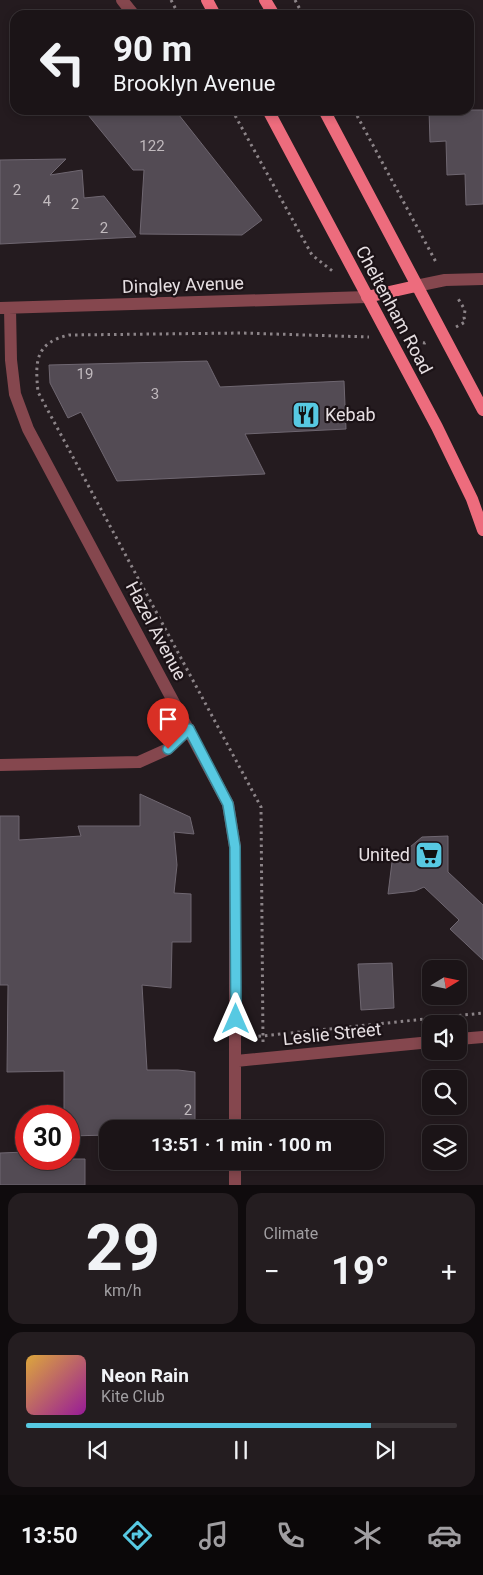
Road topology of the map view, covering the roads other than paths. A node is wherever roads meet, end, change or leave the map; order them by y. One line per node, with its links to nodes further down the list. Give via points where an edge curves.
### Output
1 (122, 0): 2 (street)
2 (130, 10)
3 (271, 115): 7 (main road, Cheltenham Road)
4 (327, 115): 6 (main road, Cheltenham Road)
5 (483, 279): 6 (street, via 445,280)
6 (416, 286): 7 (main road); 9 (main road, Cheltenham Road)
7 (367, 297): 8 (street, Dingley Avenue); 10 (main road, Cheltenham Road, via 458,470)
8 (5, 308): 11 (street, Hazel Avenue, via 15,394 28,429)
9 (483, 410)
10 (483, 530)
11 (189, 729): 12 (street, via 168,749 139,762); 16 (street, Hazel Avenue, via 228,804 235,847)
12 (0, 765)
13 (483, 1037): 14 (street)
14 (467, 1039)
15 (422, 1043): 16 (street, Leslie Street)
16 (236, 1061): 17 (street, Hazel Avenue)
17 (235, 1120)
18 (235, 1170): 19 (street)
19 (235, 1185)

